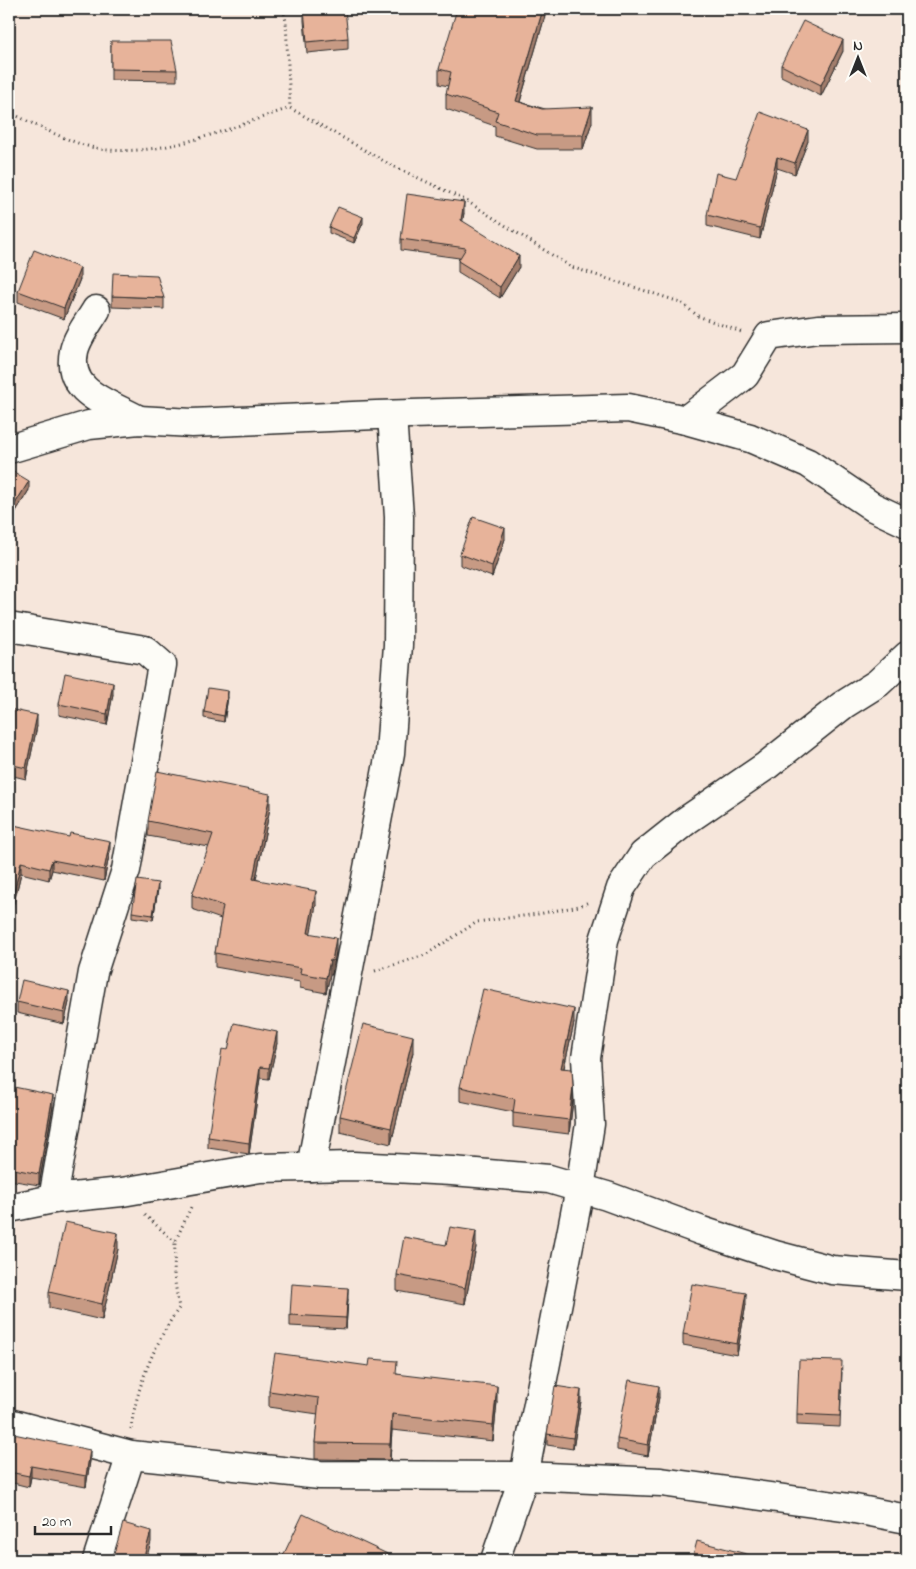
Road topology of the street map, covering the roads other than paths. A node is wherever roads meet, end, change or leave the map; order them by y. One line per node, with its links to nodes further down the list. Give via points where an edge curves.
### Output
1 (96, 310): 4 (street, via 74,350 74,377 82,389)
2 (907, 328): 5 (street, via 818,329 769,336 745,376)
3 (392, 414): 4 (street, via 192,423); 5 (street, via 628,408); 10 (street, via 399,517 398,645 390,753)
4 (139, 420): 6 (street, via 89,425)
5 (686, 420): 7 (street, via 750,438 808,462 873,507)
6 (9, 449)
7 (907, 523)
8 (9, 627): 12 (street, via 145,650 162,665 126,870 93,972)
9 (907, 656): 11 (street, via 878,683 843,705 766,766 687,820 642,856 621,888 604,940 586,1058 590,1124)
10 (311, 1167): 11 (street, via 353,1166 549,1179); 12 (street, via 260,1168 122,1192)
11 (580, 1188): 14 (street, via 775,1255 832,1270); 17 (street)
12 (53, 1200): 13 (street)
13 (9, 1208)
14 (907, 1276)
15 (9, 1423): 16 (street)
16 (131, 1455): 17 (street, via 320,1475); 19 (street)
17 (524, 1476): 18 (street, via 661,1482); 20 (street)
18 (907, 1519)
19 (97, 1560)
20 (495, 1560)

